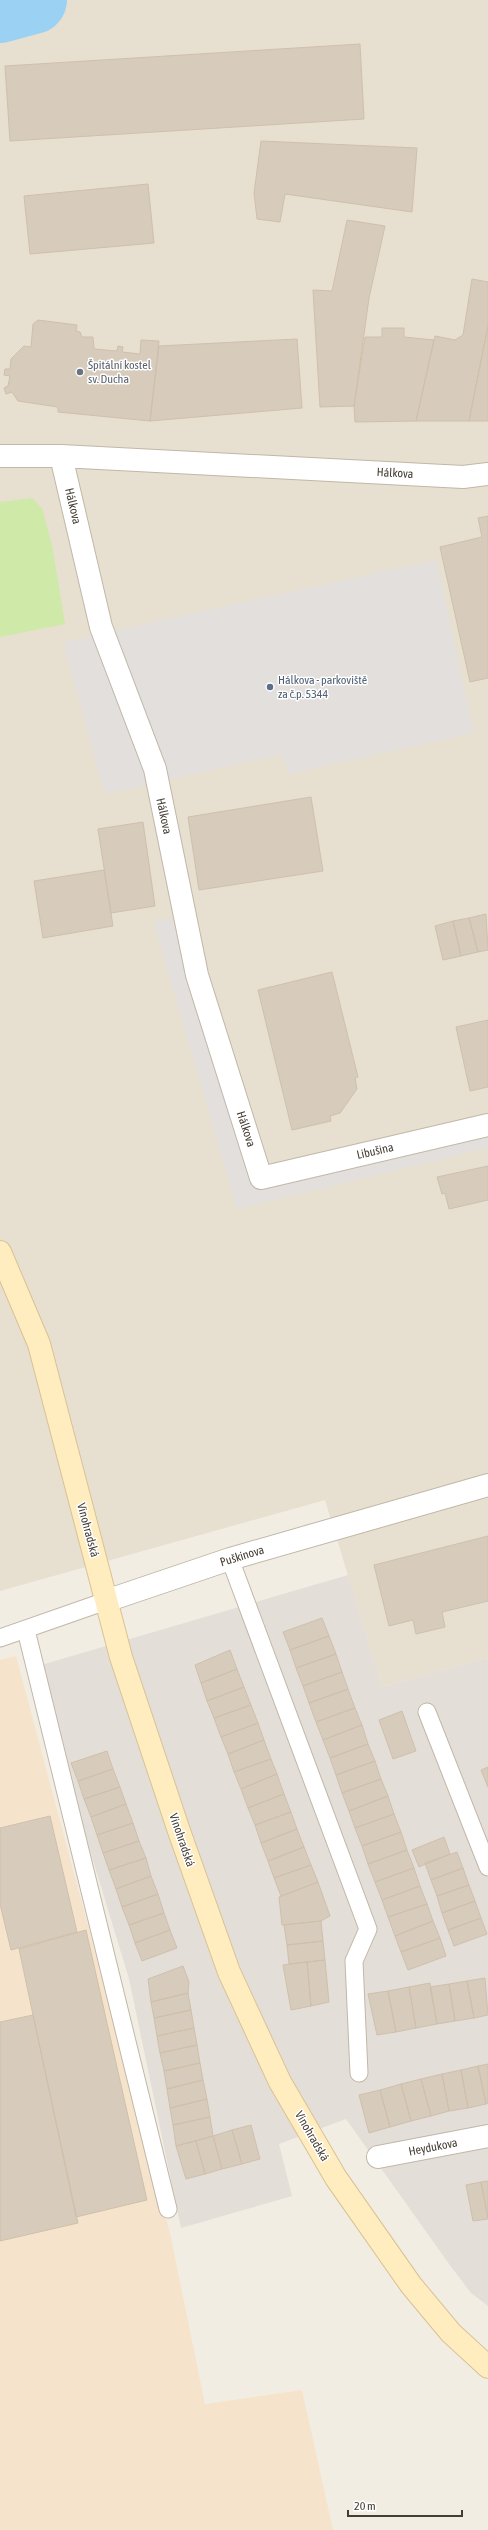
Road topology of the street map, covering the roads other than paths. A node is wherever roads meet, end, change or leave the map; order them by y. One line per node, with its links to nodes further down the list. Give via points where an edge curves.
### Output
1 (0, 456): 2 (street, Hálkova)
2 (62, 456): 3 (street, Hálkova, via 463,477); 5 (street, Hálkova, via 101,626 155,769 197,975)
3 (488, 474)
4 (488, 1125): 5 (street, Libušina)
5 (262, 1178)
6 (0, 1252): 9 (street, Vinohradská, via 39,1344)
7 (488, 1485): 8 (street, Puškinova)
8 (230, 1559): 9 (street, Puškinova); 14 (lane, via 368,1929 354,1961)
9 (106, 1601): 10 (lane, Puškinova); 18 (street, Vinohradská, via 146,1733 229,1972 280,2082 336,2178 411,2285 451,2333)
10 (26, 1630): 11 (lane, Puškinova); 17 (lane)
11 (0, 1638)
12 (427, 1712): 13 (lane)
13 (488, 1867)
14 (359, 2073)
15 (488, 2136): 16 (street, Heydukova)
16 (378, 2158)
17 (168, 2209)
18 (488, 2367)

